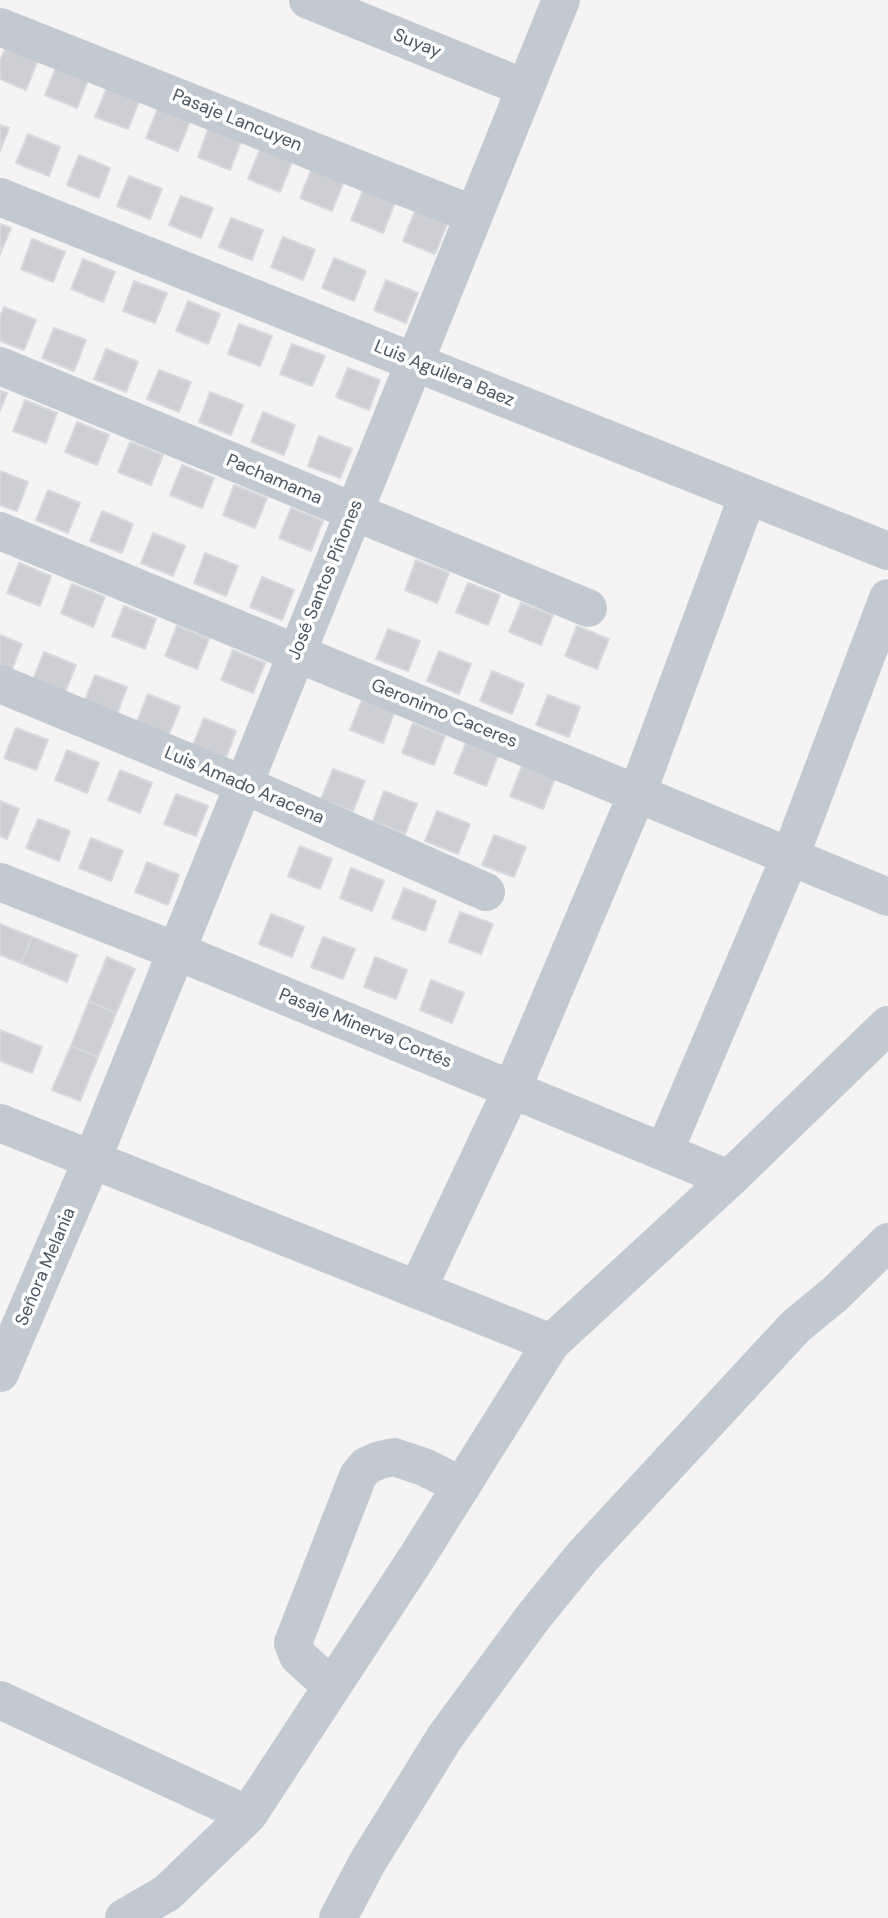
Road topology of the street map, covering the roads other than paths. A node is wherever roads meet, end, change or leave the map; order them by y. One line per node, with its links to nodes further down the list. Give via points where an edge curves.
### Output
1 (308, 0): 4 (street, Suyay)
2 (561, 0): 4 (street, José Santos Piñones)
3 (0, 27): 6 (street, Pasaje Lancuyen)
4 (525, 88): 6 (street, José Santos Piñones)
5 (0, 197): 7 (street, Luis Aguilera Baez)
6 (474, 215): 7 (street, José Santos Piñones)
7 (414, 363): 9 (street, Luis Aguilera Baez); 10 (street, José Santos Piñones)
8 (0, 366): 10 (street, Pachamama)
9 (748, 495): 12 (street, Luis Aguilera Baez); 18 (street)
10 (354, 513): 14 (street, Pachamama); 15 (street, José Santos Piñones)
11 (0, 531): 15 (street, Geronimo Caceres)
12 (888, 551)
13 (888, 598): 19 (street)
14 (588, 608)
15 (297, 653): 17 (street, José Santos Piñones); 18 (street, Geronimo Caceres)
16 (0, 684): 17 (street, Luis Amado Aracena)
17 (244, 785): 21 (street, Luis Amado Aracena); 23 (street, José Santos Piñones)
18 (637, 794): 19 (street, Geronimo Caceres); 25 (street)
19 (790, 857): 22 (street, Geronimo Caceres); 27 (street)
20 (0, 882): 23 (street, Pasaje Minerva Cortés)
21 (486, 892)
22 (888, 897)
23 (176, 951): 25 (street, Pasaje Minerva Cortés); 28 (street, José Santos Piñones)
24 (888, 1025): 29 (street)
25 (512, 1089): 27 (street, Pasaje Minerva Cortés); 31 (street)
26 (0, 1123): 28 (street)
27 (664, 1152): 29 (street, Pasaje Minerva Cortés)
28 (92, 1160): 31 (street); 33 (street, Señora Melania)
29 (729, 1179): 32 (street)
30 (888, 1242): 39 (street, via 796,1326 582,1557 445,1737)
31 (417, 1290): 32 (street)
32 (551, 1343): 34 (street)
33 (0, 1373)
34 (462, 1486): 35 (street); 35 (street, via 394,1457 366,1466 358,1476 293,1643 298,1656)
35 (332, 1686): 37 (street)
36 (0, 1700): 37 (street)
37 (248, 1815): 38 (street, via 167,1894)
38 (124, 1918)
39 (338, 1918)

